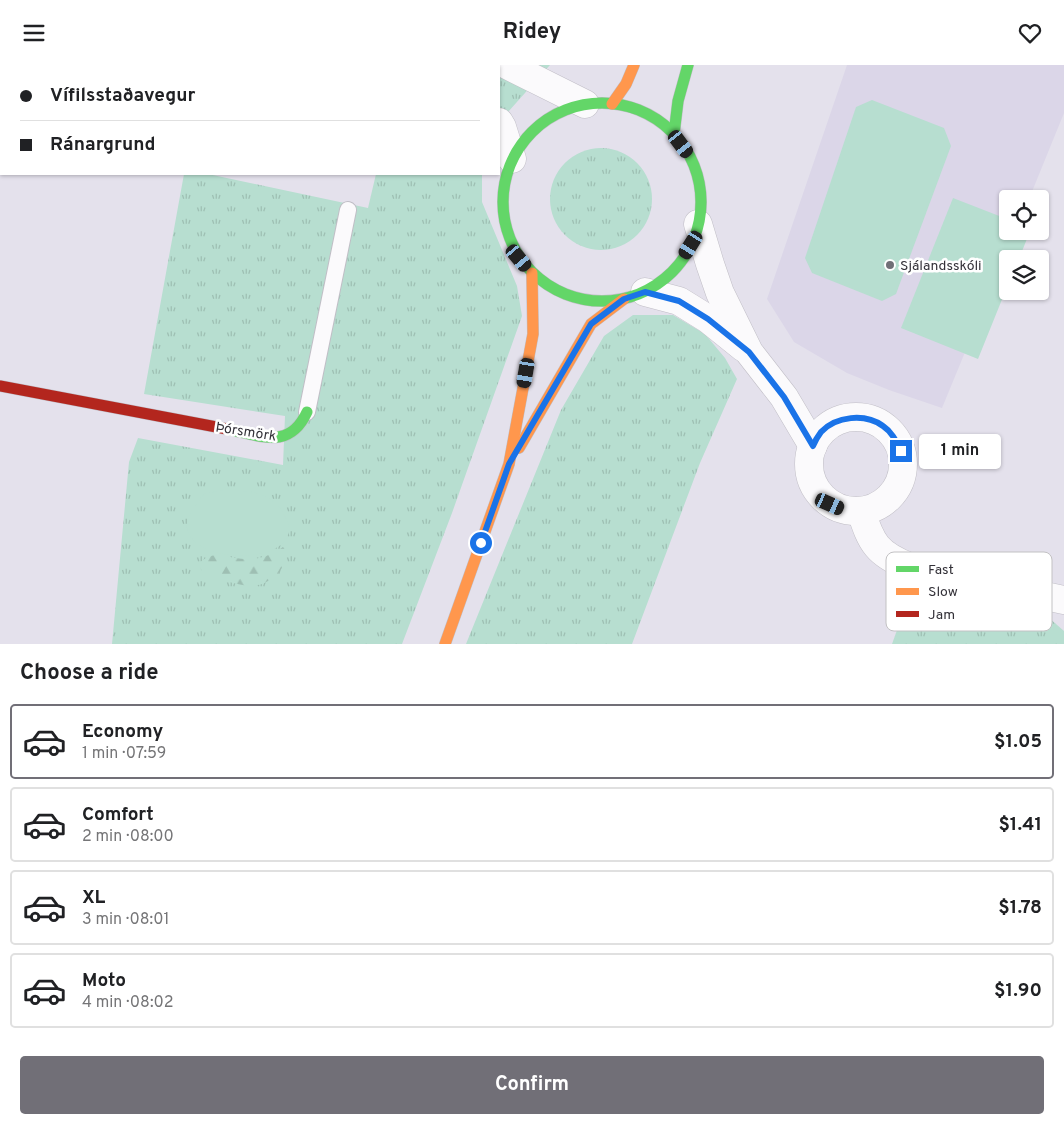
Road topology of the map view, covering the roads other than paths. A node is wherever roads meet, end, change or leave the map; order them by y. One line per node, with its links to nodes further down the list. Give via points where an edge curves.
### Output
1 (507, 65): 4 (street)
2 (634, 65): 5 (street)
3 (688, 65): 7 (street, via 678,101)
4 (585, 104): 5 (street); 8 (street, via 560,112 541,124 524,140)
5 (612, 104): 7 (street, via 635,109 656,119)
6 (500, 124): 8 (street)
7 (674, 134): 10 (street, via 688,153 697,176 701,200)
8 (512, 159): 11 (street, via 502,199 504,219 519,258)
9 (348, 210): 15 (lane, Þórsmörk)
10 (698, 224): 12 (street, via 691,245 679,264 664,280); 13 (street, via 720,293)
11 (532, 273): 12 (street, via 548,286 575,297 604,302); 17 (street, via 533,335)
12 (634, 295): 13 (street, via 679,301 708,319); 17 (street, via 591,324)
13 (749, 352): 16 (street, via 784,397)
14 (0, 386): 15 (street, Þórsmörk, via 278,438 299,427)
15 (307, 412)
16 (813, 446): 18 (street, via 809,462 811,478 818,493 830,504 845,510); 18 (street, via 821,432 834,422 850,417 882,425 894,436 901,451 903,467 899,483 890,497)
17 (509, 464): 20 (street)
18 (861, 511): 19 (street, via 869,536)
19 (886, 554)
20 (446, 644)

